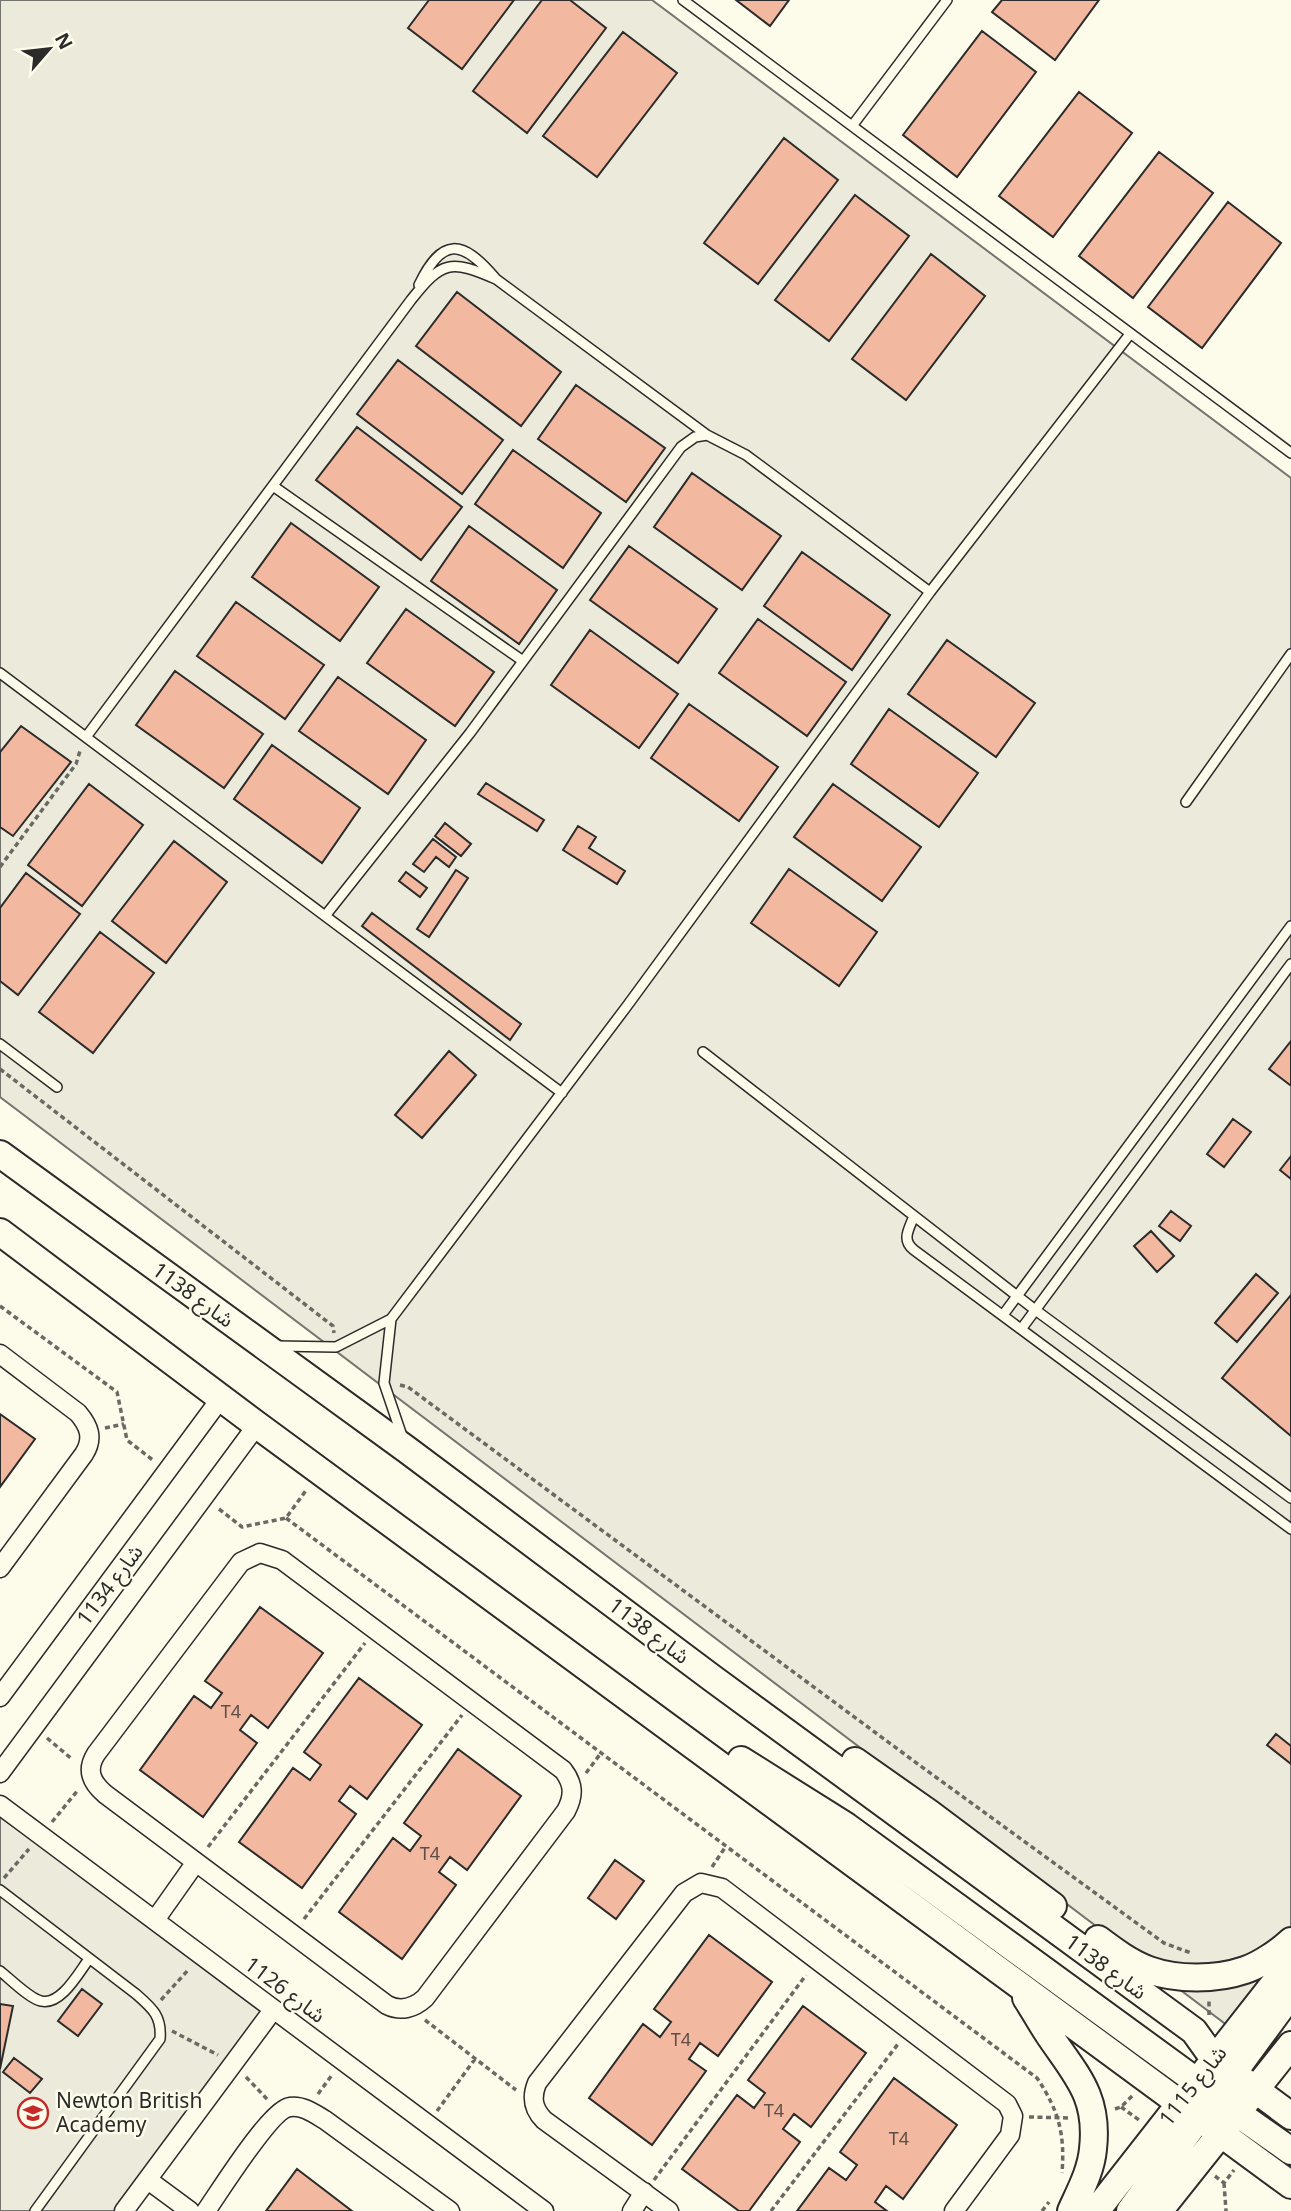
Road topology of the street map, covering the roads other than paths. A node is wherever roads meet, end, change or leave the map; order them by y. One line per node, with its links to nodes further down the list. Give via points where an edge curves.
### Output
1 (683, 0): 3 (lane)
2 (947, 0): 3 (lane)
3 (852, 127): 6 (lane)
4 (496, 279): 5 (lane, via 468,267 446,268 428,279); 5 (lane, via 472,254 451,250 432,260); 7 (lane)
5 (411, 300): 9 (lane)
6 (1130, 334): 8 (lane); 10 (lane)
7 (708, 435): 10 (lane, via 746,455); 12 (lane, via 681,447)
8 (1291, 453)
9 (273, 486): 12 (lane); 14 (lane)
10 (930, 592): 22 (lane)
11 (1291, 654): 15 (lane)
12 (523, 661): 16 (lane)
13 (0, 673): 14 (lane)
14 (86, 737): 16 (lane)
15 (1186, 802)
16 (325, 916): 22 (lane)
17 (1291, 926): 26 (lane)
18 (1291, 964): 27 (lane)
19 (0, 1044): 21 (lane)
20 (703, 1052): 24 (lane)
21 (57, 1087)
22 (562, 1093): 29 (lane)
23 (0, 1154): 31 (street, شارع 1138)
24 (914, 1216): 26 (lane); 28 (lane, via 906,1236 909,1247)
25 (0, 1231): 33 (street)
26 (1017, 1296): 27 (lane); 28 (lane)
27 (1034, 1310): 30 (lane); 36 (lane)
28 (1003, 1315): 30 (lane)
29 (391, 1319): 31 (lane, via 336,1347); 35 (lane, via 384,1383)
30 (1021, 1328): 37 (lane)
31 (263, 1346): 35 (street, شارع 1138)
32 (0, 1354): 38 (street, via 78,1413 90,1439 84,1454)
33 (221, 1398): 34 (street); 39 (street, شارع 1134)
34 (257, 1425): 40 (street); 42 (street, شارع 1134)
35 (406, 1449): 41 (street, شارع 1138)
36 (1291, 1498)
37 (1291, 1529)
38 (0, 1568)
39 (0, 1697)
40 (655, 1716): 51 (street); 56 (street, via 733,1755 846,1826)
41 (793, 1738): 47 (street, via 829,1744 1121,1956 1150,1970 1208,1977 1246,1970); 56 (street, شارع 1138, via 1194,2031)
42 (0, 1773)
43 (0, 1805): 46 (street, شارع 1126)
44 (196, 1862): 44 (street, via 387,2005 410,2008 425,1998 566,1811 572,1798 570,1784 563,1770 282,1560 267,1554 246,1558 91,1763 96,1786); 46 (street)
45 (0, 1890): 48 (lane)
46 (155, 1920): 53 (street, شارع 1126)
47 (1291, 1941)
48 (89, 1959): 50 (lane, via 52,2001 39,2001); 64 (lane, via 153,2009 161,2025 160,2039)
49 (1291, 1962): 56 (street, شارع 1115)
50 (0, 1971)
51 (1020, 1987): 56 (street); 63 (street, via 1086,2091 1093,2118 1093,2150 1086,2178)
52 (1291, 1994): 56 (street)
53 (273, 2010): 60 (street); 69 (street, شارع 1126)
54 (1291, 2045): 55 (street, شارع 1115)
55 (1256, 2090): 56 (street, شارع 1115); 57 (street)
56 (1212, 2094): 58 (street, شارع 1115); 59 (street); 73 (street, شارع 1115); 74 (street)
57 (1291, 2116)
58 (1221, 2134): 61 (street); 75 (street, شارع 1115)
59 (1291, 2151)
60 (148, 2180): 65 (street); 66 (street)
61 (1291, 2185)
62 (644, 2192): 70 (street); 71 (street); 72 (street, via 544,2120 533,2096 537,2083 684,1893 701,1883 722,1888 1007,2104 1013,2116 1007,2140)
63 (1060, 2206)
64 (34, 2211)
65 (124, 2211)
66 (190, 2211)
67 (206, 2211): 68 (street, via 279,2111 291,2107 325,2120)
68 (450, 2211)
69 (544, 2211)
70 (632, 2211)
71 (669, 2211)
72 (954, 2211)
73 (1096, 2211)
74 (1130, 2211)
75 (1158, 2211)

